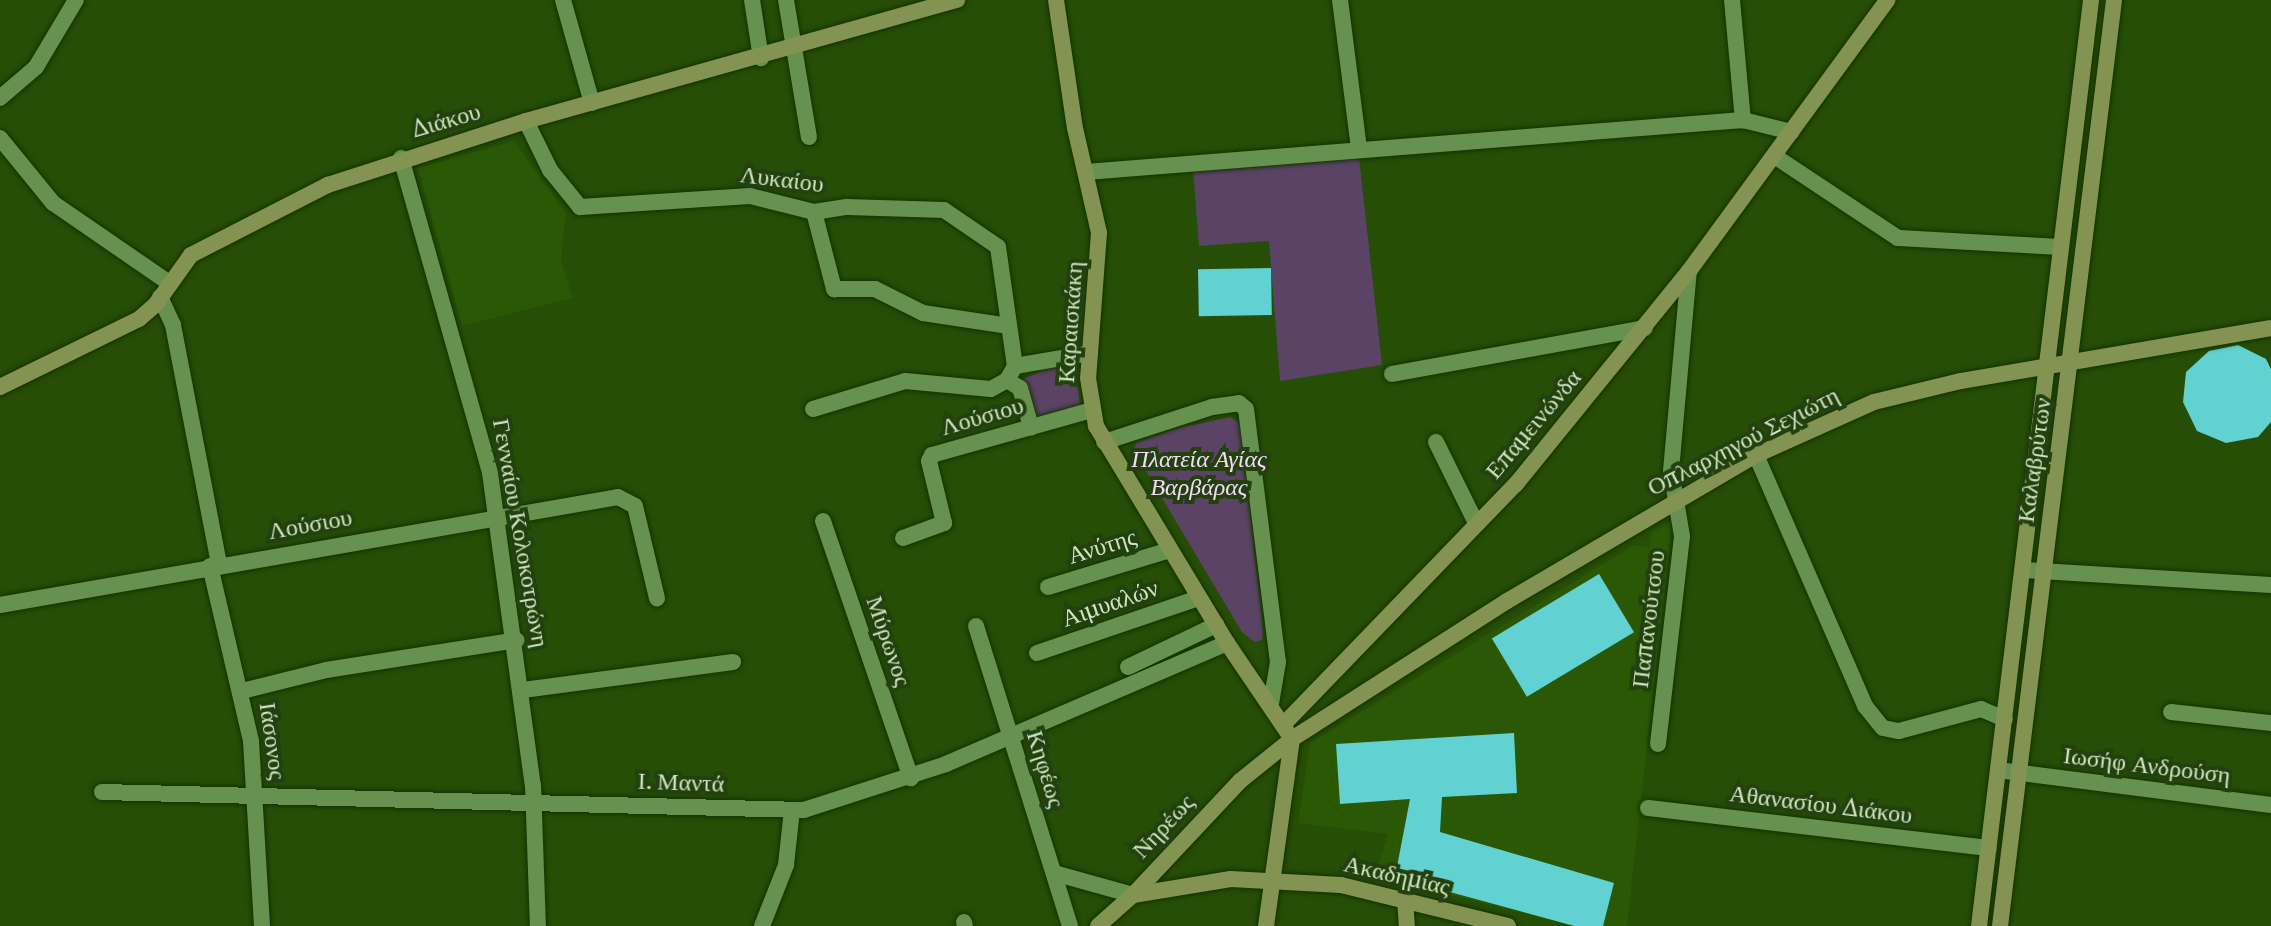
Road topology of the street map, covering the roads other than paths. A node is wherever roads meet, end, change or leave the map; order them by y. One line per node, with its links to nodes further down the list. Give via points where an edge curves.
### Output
1 (76, 0): 15 (street, via 36,67)
2 (563, 0): 16 (street)
3 (752, 0): 14 (street)
4 (786, 0): 13 (street)
5 (957, 0): 12 (street, Διάκου)
6 (1056, 0): 25 (street, Καραισκάκη)
7 (1340, 0): 22 (street)
8 (1732, 0): 17 (street)
9 (1887, 0): 19 (street, Επαμεινώνδα)
10 (2091, 0): 27 (street, Καλαβρύτων)
11 (2114, 0): 34 (street, Καλαβρύτων)
12 (930, 5): 13 (street, Διάκου)
13 (794, 49): 14 (street, Διάκου); 20 (street)
14 (761, 58): 16 (street, Διάκου)
15 (0, 98)
16 (592, 103): 18 (street, Διάκου)
17 (1743, 120): 19 (street); 22 (street)
18 (526, 121): 24 (street, Διάκου); 26 (street, Λυκαίου, via 550,170 580,207 750,196)
19 (1792, 132): 23 (street, Επαμεινώνδα)
20 (809, 137)
21 (0, 138): 29 (street, via 53,203)
22 (1359, 148): 25 (street)
23 (1776, 157): 27 (street, via 1898,238); 28 (street, Επαμεινώνδα)
24 (401, 158): 29 (street, Διάκου, via 328,185 207,245); 46 (street, Γενναίου Κολοκοτρώνη, via 472,403)
25 (1086, 172): 33 (street, Καραισκάκη, via 1100,247)
26 (814, 212): 30 (street, via 834,289 875,289 923,313); 30 (street, Λυκαίου, via 847,207 944,210 998,247)
27 (2061, 247): 35 (street, Καλαβρύτων)
28 (1689, 271): 31 (street, Επαμεινώνδα); 45 (street, Παπανούτσου, via 1671,471)
29 (164, 289): 38 (street, Διάκου, via 139,319); 51 (street, Ιάσονος)
30 (1009, 326): 36 (street, Λυκαίου)
31 (1645, 328): 37 (street); 48 (street, Επαμεινώνδα, via 1516,484)
32 (2271, 328): 34 (street, Οπλαρχηγού Σεχιώτη)
33 (1090, 353): 36 (street); 40 (street, Καραισκάκη)
34 (2072, 363): 35 (street, Οπλαρχηγού Σεχιώτη); 53 (street, Καλαβρύτων)
35 (2049, 366): 44 (street, Οπλαρχηγού Σεχιώτη, via 1874,402); 52 (street, Καλαβρύτων)
36 (1011, 373): 39 (street, via 991,389 905,381); 41 (street)
37 (1392, 374)
38 (0, 387)
39 (813, 409)
40 (1092, 410): 41 (street, Λούσιου); 42 (street, Καραισκάκη)
41 (1031, 427): 49 (street, Λούσιου, via 932,455 944,523)
42 (1104, 442): 50 (street, Καραισκάκη); 68 (street, via 1212,407 1239,403 1246,409 1278,662)
43 (1436, 442): 48 (street)
44 (1756, 455): 45 (street, Οπλαρχηγού Σεχιώτη); 70 (street, via 1865,706 1883,728 1899,731 1981,709)
45 (1675, 500): 72 (street, Οπλαρχηγού Σεχιώτη); 74 (street, Παπανούτσου, via 1682,536)
46 (498, 515): 51 (street, Λούσιου); 56 (street, Λούσιου, via 629,498 641,523); 61 (street, Γενναίου Κολοκοτρώνη)
47 (823, 521): 77 (street, Μύρωνος)
48 (1476, 523): 72 (street, Επαμεινώνδα)
49 (903, 538)
50 (1170, 550): 55 (street, Ανύτης); 57 (street, Καραισκάκη)
51 (214, 566): 58 (street, Λούσιου); 67 (street, Ιάσονος)
52 (2024, 570): 53 (street); 70 (street, Καλαβρύτων)
53 (2043, 571): 54 (street); 76 (street, Καλαβρύτων)
54 (2271, 585)
55 (1048, 587)
56 (657, 598)
57 (1199, 598): 59 (street, Καραισκάκη); 63 (street, Αιμυαλών)
58 (0, 605)
59 (1216, 625): 62 (street, Καραισκάκη); 65 (street)
60 (976, 626): 73 (street, Κηφέως)
61 (517, 640): 66 (street, Γενναίου Κολοκοτρώνη); 67 (street, via 326,670)
62 (1227, 643): 68 (street, Καραισκάκη); 73 (street, Ι. Μαντά)
63 (1037, 653)
64 (733, 662): 66 (street)
65 (1128, 667)
66 (523, 690): 80 (street, Γενναίου Κολοκοτρώνη)
67 (242, 691): 79 (street, Ιάσονος)
68 (1271, 704): 72 (street, Καραισκάκη)
69 (2171, 712): 71 (street)
70 (2005, 719): 75 (street, Καλαβρύτων)
71 (2271, 723)
72 (1288, 731): 86 (street); 87 (street, Νηρέως)
73 (1011, 736): 77 (street, Ι. Μαντά); 85 (street, Κηφέως)
74 (1658, 744)
75 (1998, 770): 76 (street, Ιωσήφ Ανδρούση); 84 (street, Καλαβρύτων)
76 (2018, 773): 81 (street, Ιωσήφ Ανδρούση); 98 (street, Καλαβρύτων)
77 (911, 778): 83 (street, Ι. Μαντά)
78 (102, 792): 79 (street, Ι. Μαντά)
79 (256, 794): 80 (street, Ι. Μαντά); 89 (street, Ιάσονος)
80 (535, 801): 83 (street, Ι. Μαντά); 90 (street, Γενναίου Κολοκοτρώνη)
81 (2271, 805)
82 (1648, 808): 84 (street, Αθανασίου Διάκου)
83 (792, 810): 91 (street, via 786,865)
84 (1989, 848): 97 (street, Καλαβρύτων)
85 (1054, 873): 87 (street, Νηρέως); 92 (street, Κηφέως)
86 (1274, 881): 87 (street, Ακαδημίας, via 1201,880); 88 (street, Ακαδημίας, via 1341,885); 94 (street)
87 (1133, 895): 93 (street)
88 (1405, 899): 95 (street); 96 (street, Ακαδημίας)
89 (262, 926)
90 (538, 926)
91 (762, 926)
92 (1070, 926)
93 (1098, 926)
94 (1266, 926)
95 (1407, 926)
96 (1508, 926)
97 (1979, 926)
98 (2000, 926)

